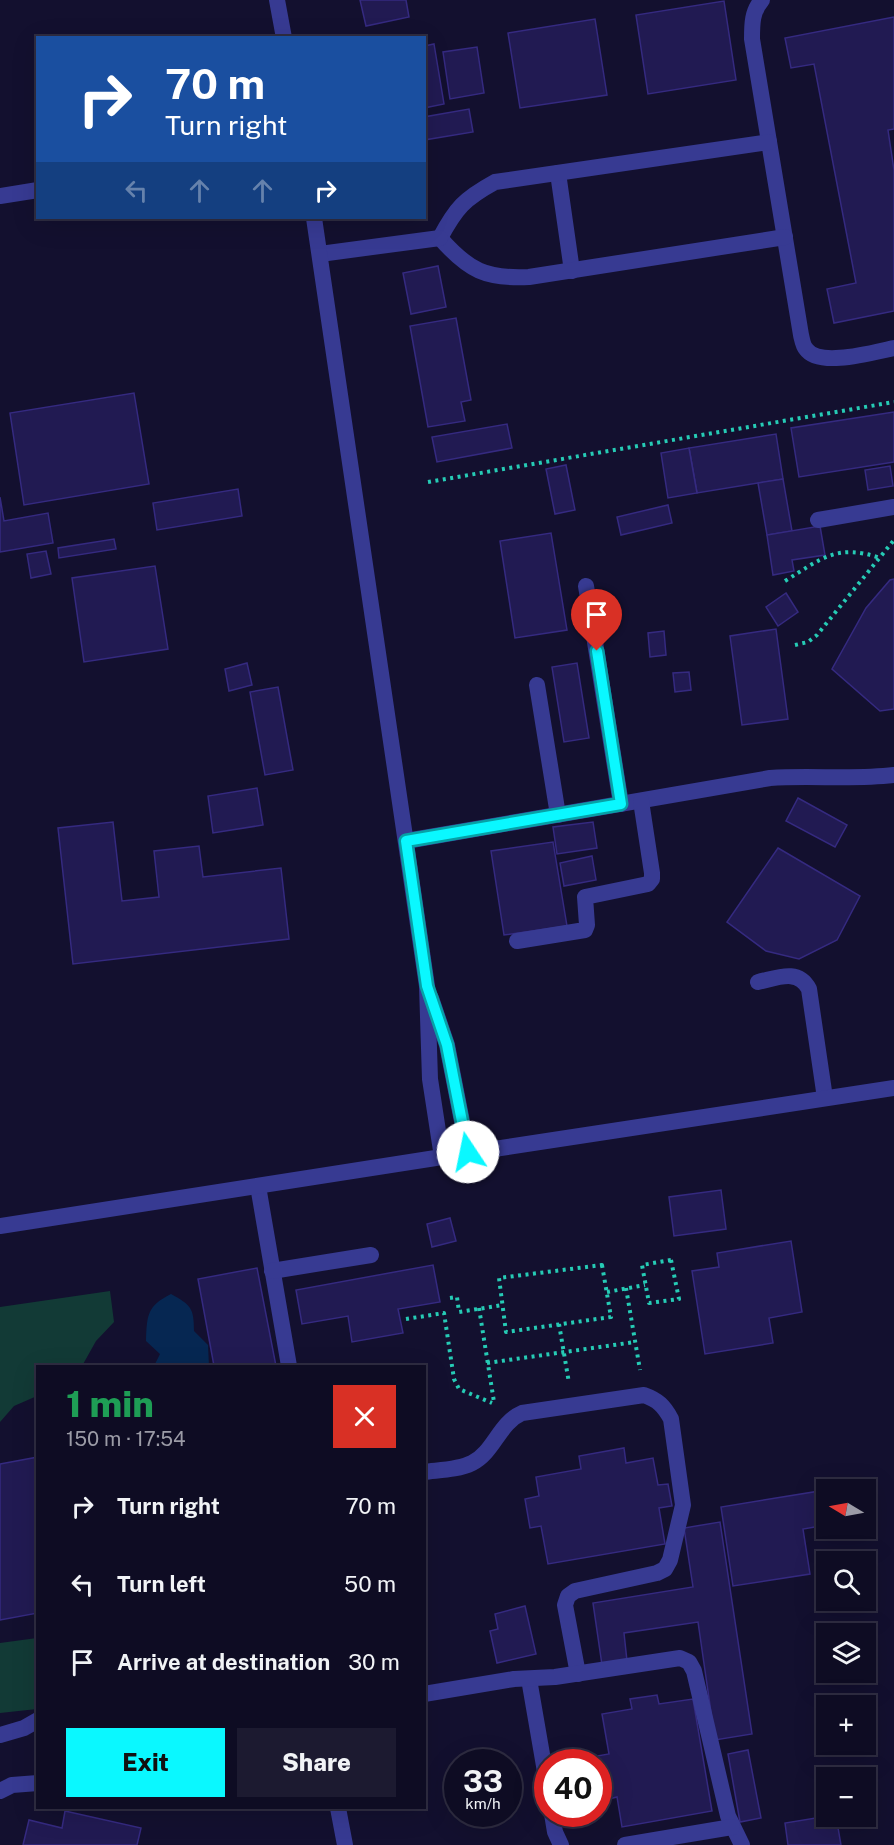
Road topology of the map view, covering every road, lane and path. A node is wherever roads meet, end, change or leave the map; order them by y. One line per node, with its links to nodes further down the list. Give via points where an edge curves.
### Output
1 (277, 0): 3 (street)
2 (762, 0): 4 (street, via 752,30)
3 (284, 36)
4 (769, 142): 5 (street); 9 (street)
5 (558, 173): 10 (street, via 495,182 471,195 452,214); 12 (street)
6 (36, 190): 7 (street)
7 (0, 196)
8 (314, 219): 11 (street)
9 (785, 237): 12 (street); 13 (street, via 806,349 818,358 832,359)
10 (440, 238): 11 (street); 12 (street, via 457,258 479,272 504,278)
11 (320, 254): 28 (street)
12 (572, 271)
13 (894, 348)
14 (894, 402): 15 (path)
15 (428, 482)
16 (894, 507): 17 (street)
17 (818, 520)
18 (894, 540): 19 (path)
19 (880, 558): 20 (path, via 864,552 836,552); 22 (path, via 817,635)
20 (785, 581)
21 (586, 586): 26 (street)
22 (795, 645)
23 (537, 685): 27 (street)
24 (894, 775): 25 (street, via 770,778)
25 (641, 801): 26 (street); 29 (street, via 652,873 648,884 585,897 585,930)
26 (621, 804): 27 (street)
27 (558, 815): 28 (street)
28 (406, 841): 31 (street)
29 (517, 940)
30 (758, 982): 33 (street, via 796,976 805,981)
31 (427, 986): 34 (street, via 447,1045); 35 (street, via 430,1079)
32 (894, 1088): 33 (street)
33 (825, 1098): 34 (street)
34 (468, 1152): 35 (street)
35 (442, 1157): 36 (street)
36 (258, 1186): 37 (street); 39 (street)
37 (0, 1226)
38 (371, 1255): 39 (street)
39 (272, 1271): 51 (street)
40 (645, 1285): 40 (path, via 642,1265 671,1260 679,1299 649,1303); 41 (path)
41 (626, 1288): 42 (path); 48 (path)
42 (607, 1292): 44 (path, via 602,1264 499,1278); 47 (path, via 611,1317)
43 (450, 1298): 45 (path, via 457,1298 459,1311)
44 (503, 1305): 45 (path); 47 (path, via 506,1332)
45 (479, 1308): 50 (path)
46 (406, 1319): 50 (path, via 444,1313 459,1389 494,1404)
47 (559, 1324): 49 (path)
48 (635, 1342): 49 (path); 52 (path)
49 (564, 1352): 50 (path); 53 (path)
50 (488, 1363)
51 (289, 1365)
52 (644, 1395): 53 (street); 55 (street, via 665,1407 671,1419 682,1514 665,1569 568,1596 565,1605)
53 (573, 1406): 54 (street, via 513,1417 486,1451 470,1464)
54 (426, 1472)
55 (578, 1674): 56 (street); 65 (street, via 670,1658 689,1662)
56 (529, 1678): 57 (street); 60 (street)
57 (426, 1694)
58 (36, 1721): 59 (street)
59 (0, 1735)
60 (541, 1749)
61 (36, 1783): 62 (street, via 12,1785)
62 (0, 1791)
63 (338, 1809): 66 (street)
64 (554, 1827): 67 (street)
65 (732, 1827): 68 (street); 69 (street)
66 (345, 1845)
67 (561, 1845)
68 (625, 1845)
69 (742, 1845)

